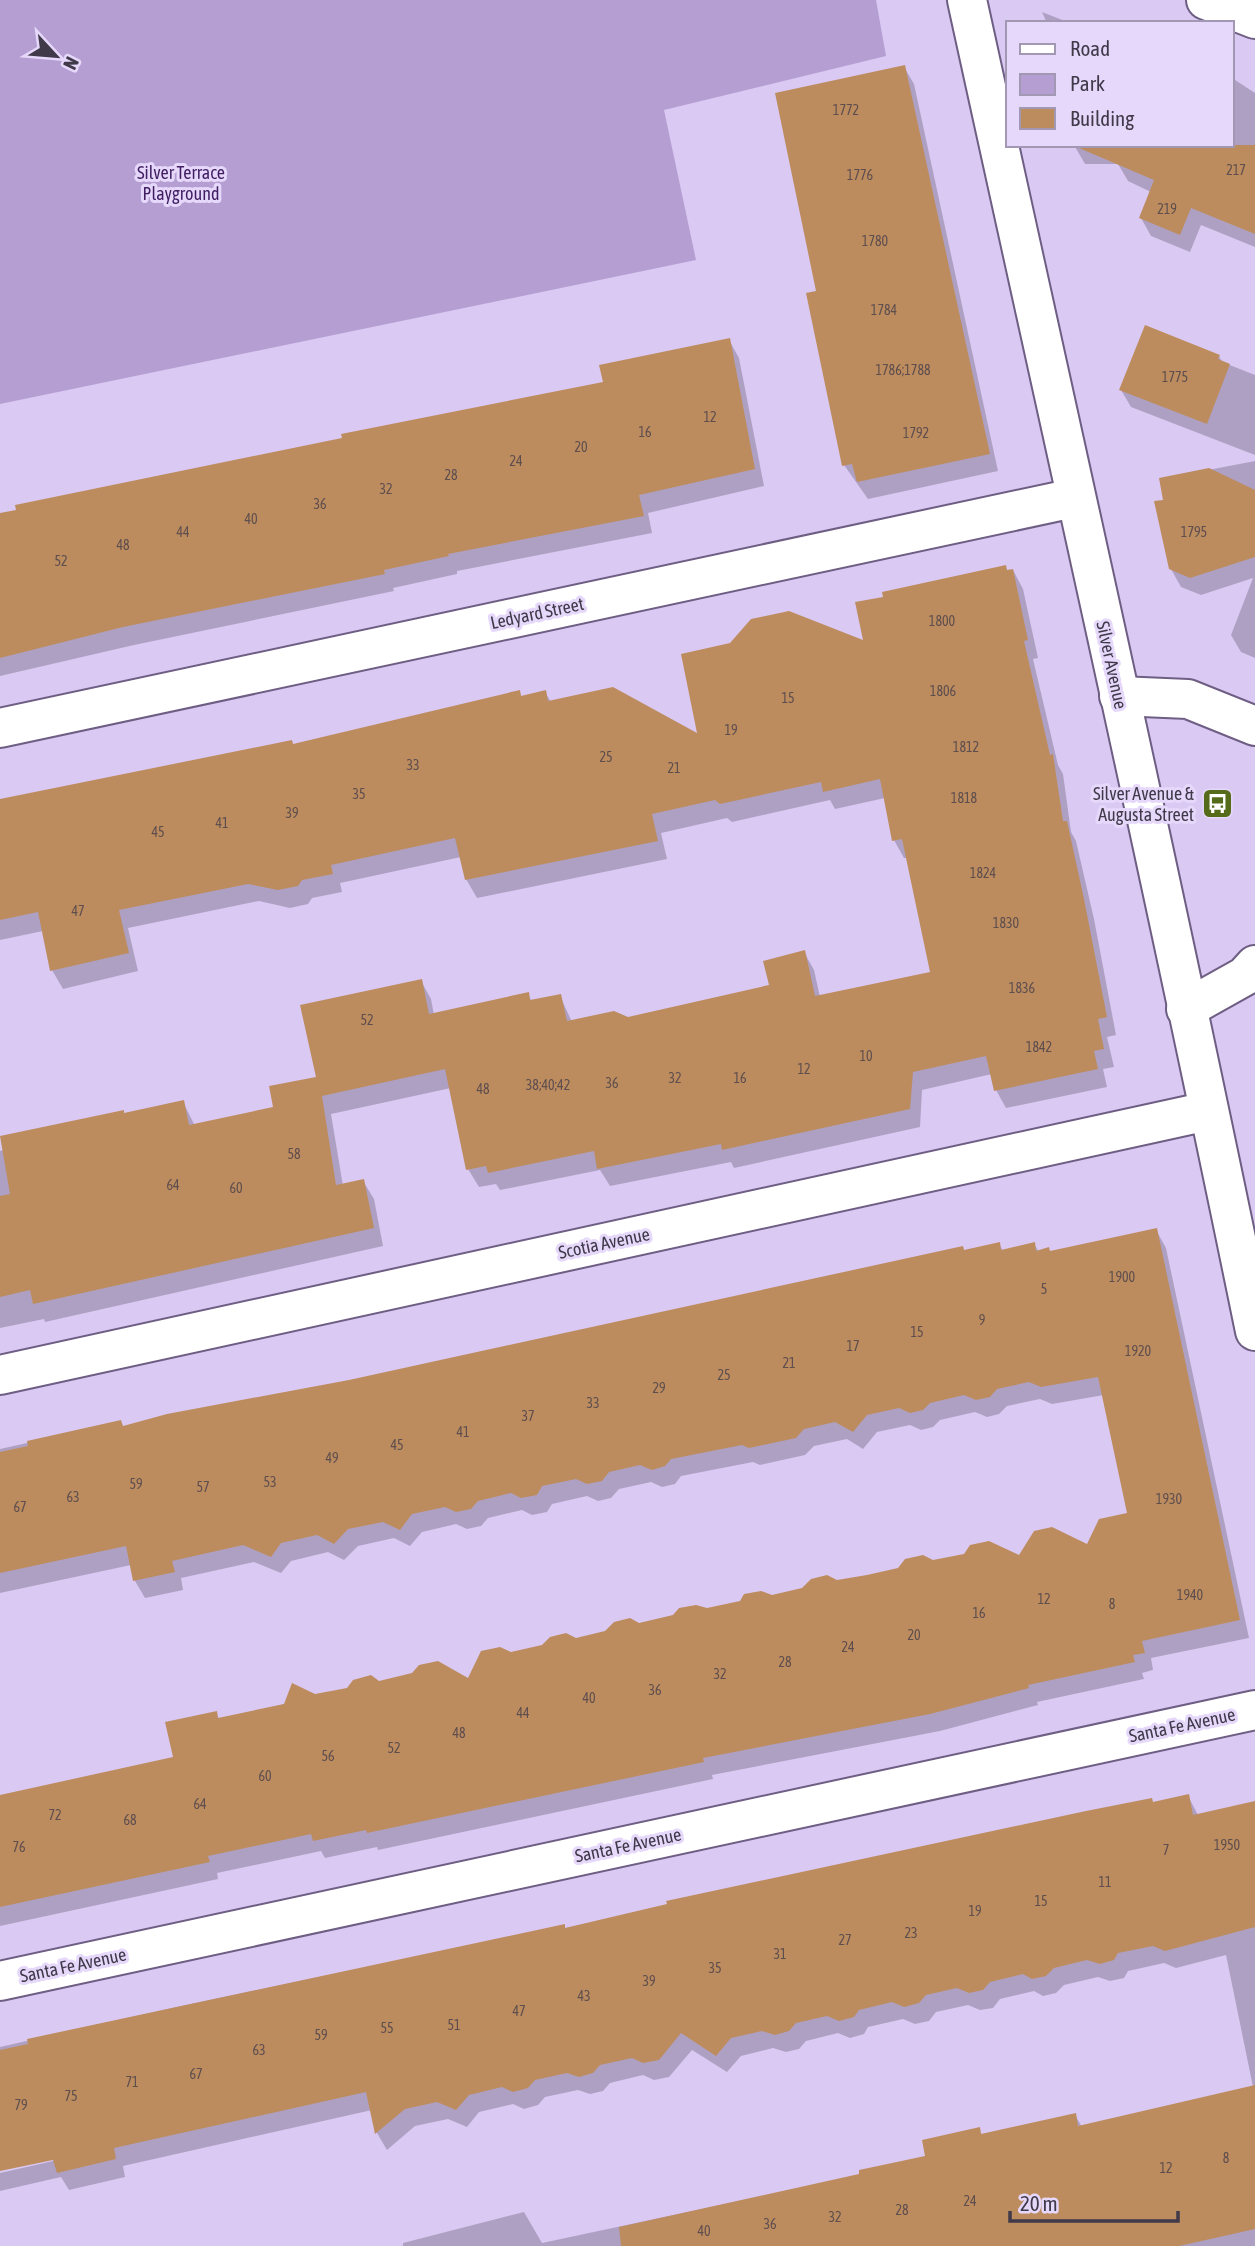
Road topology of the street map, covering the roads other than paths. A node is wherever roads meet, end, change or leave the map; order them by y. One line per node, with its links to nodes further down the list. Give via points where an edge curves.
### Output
1 (967, 0): 4 (street, Silver Avenue)
2 (1206, 0): 3 (street)
3 (1255, 19)
4 (1074, 498): 5 (street, Silver Avenue); 7 (street, Ledyard Street)
5 (1119, 696): 6 (street, via 1188,699); 9 (street, Silver Avenue)
6 (1255, 726)
7 (0, 728)
8 (1255, 965): 9 (street, via 1245,976)
9 (1186, 1009): 10 (street, Silver Avenue)
10 (1208, 1111): 11 (street, Silver Avenue); 12 (street, Scotia Avenue)
11 (1255, 1331)
12 (0, 1375)
13 (1255, 1710): 14 (street, Santa Fe Avenue)
14 (0, 1981)

